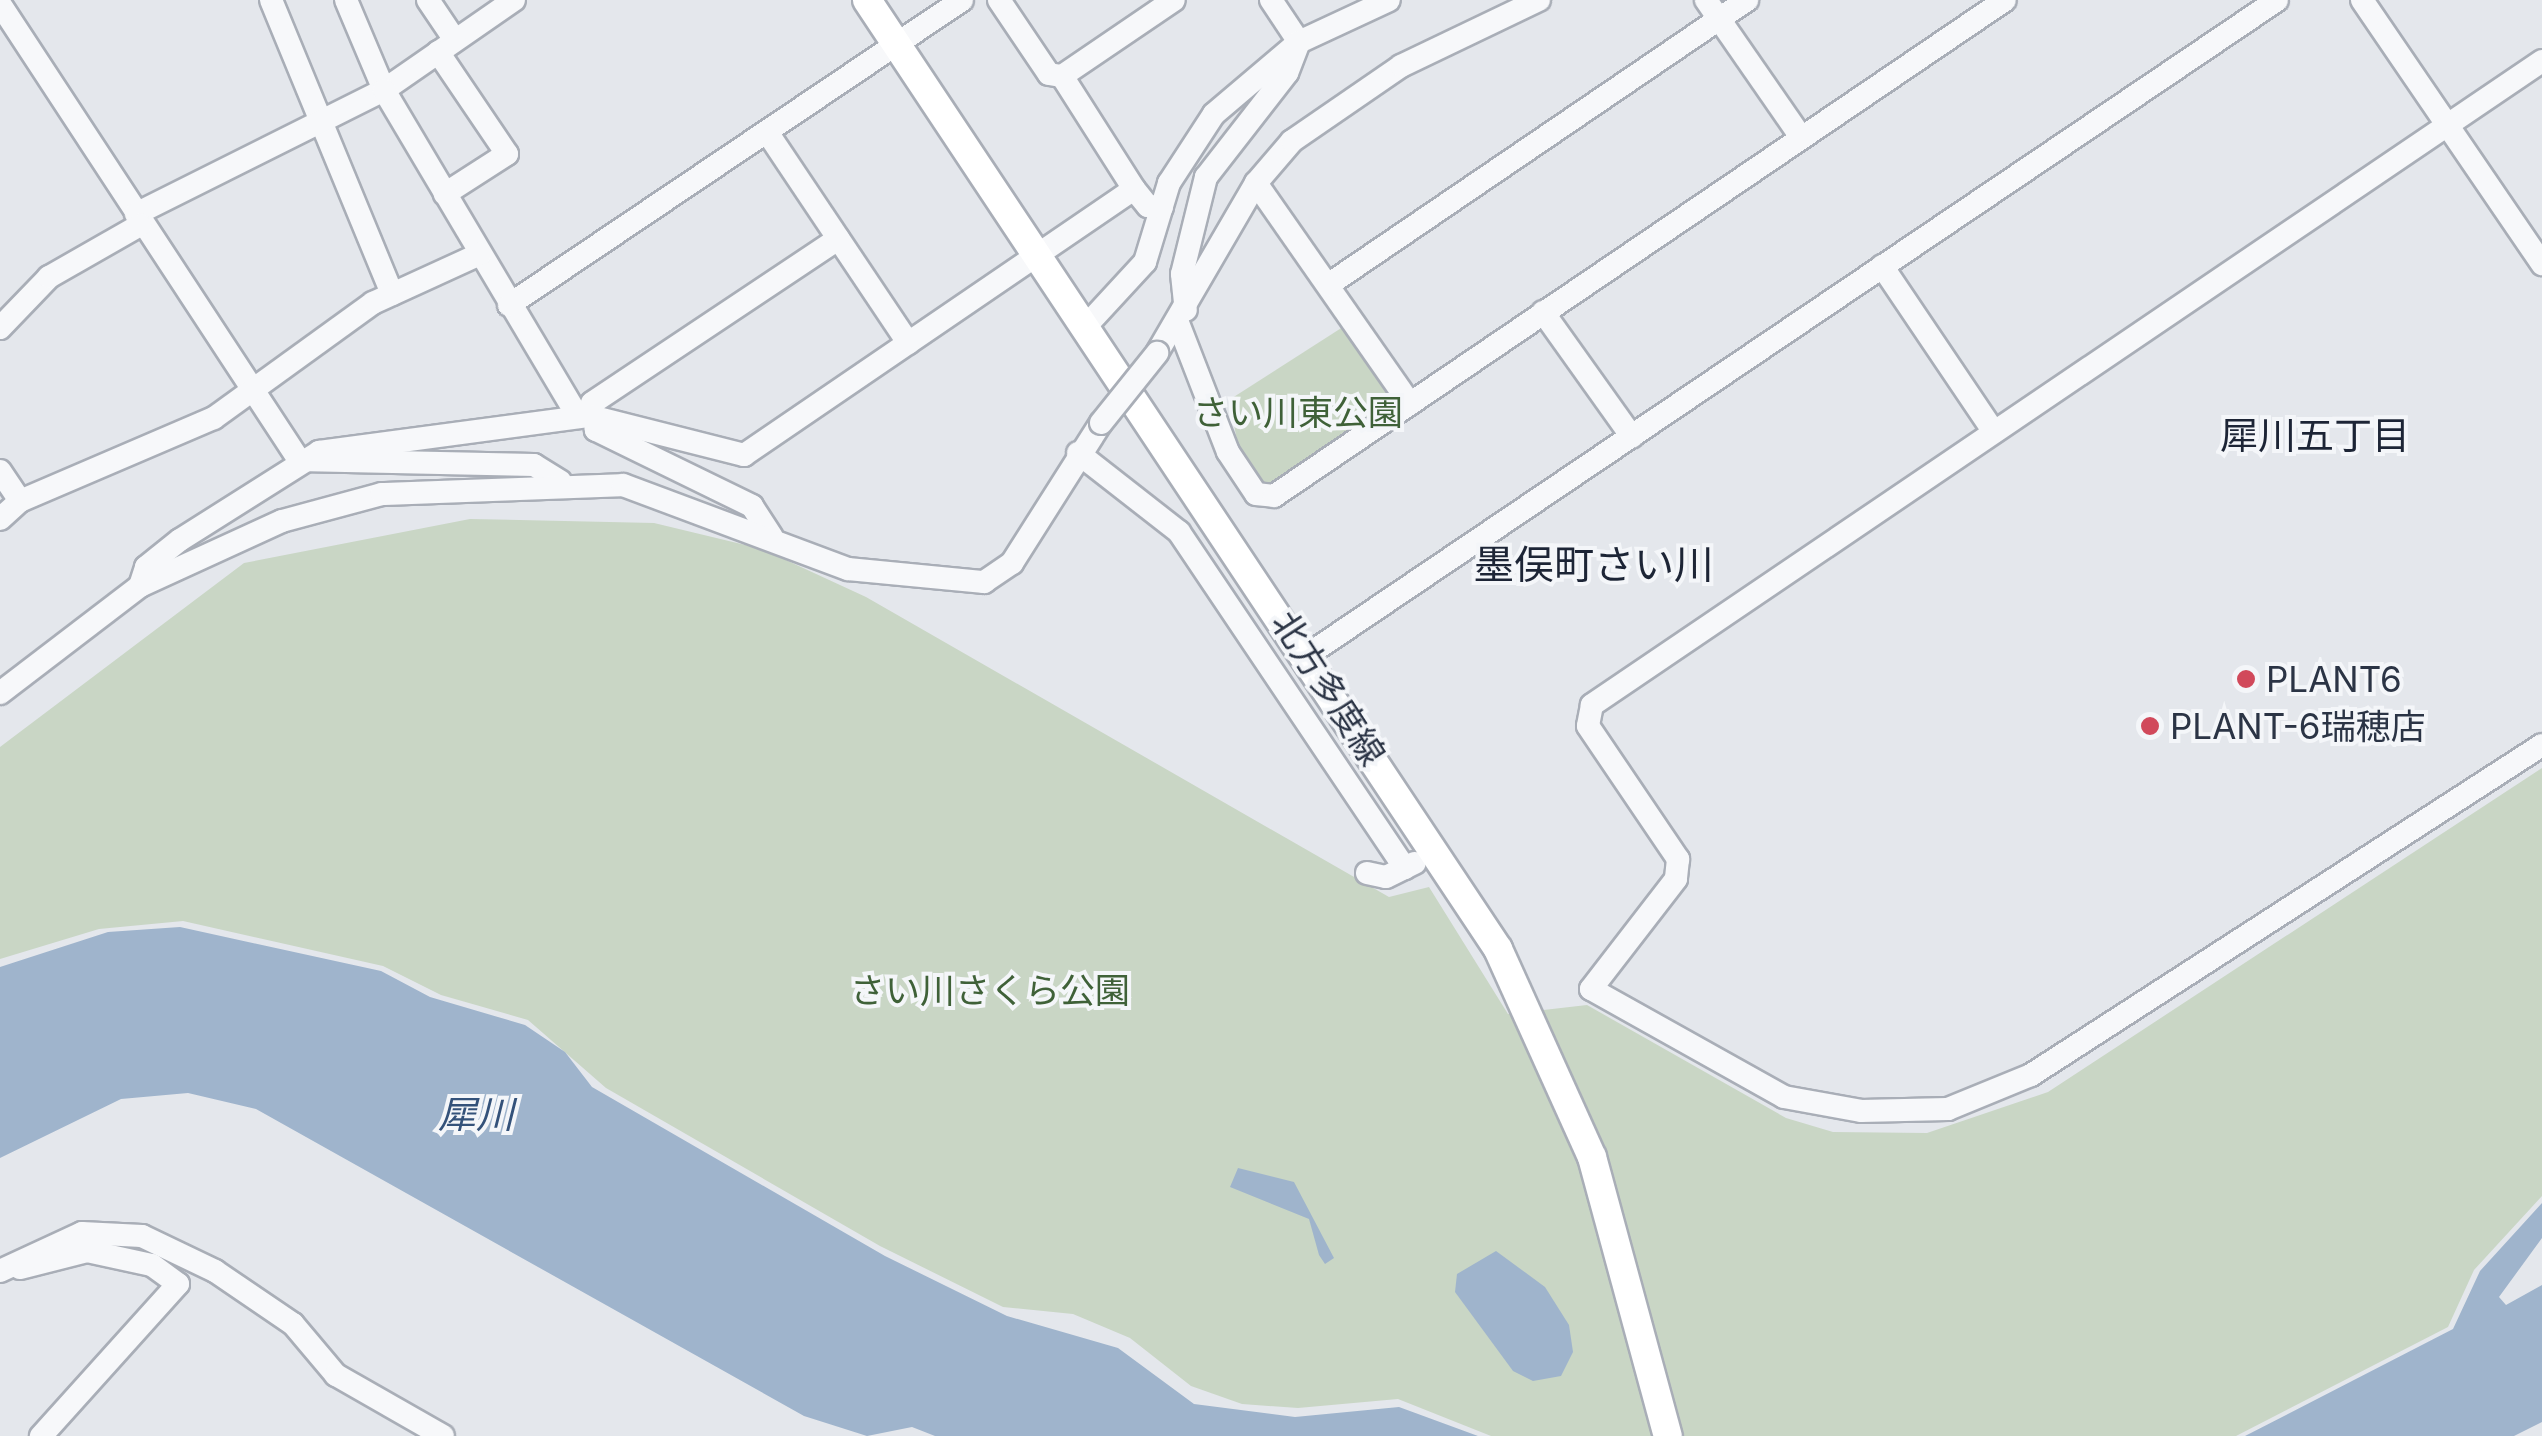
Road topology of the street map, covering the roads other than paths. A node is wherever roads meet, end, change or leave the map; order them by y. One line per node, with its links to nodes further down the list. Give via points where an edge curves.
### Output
1 (271, 0): 24 (street)
2 (346, 0): 23 (street)
3 (428, 0): 20 (street)
4 (514, 0): 20 (street)
5 (867, 0): 19 (main road, 北方多度線)
6 (962, 0): 19 (street)
7 (998, 0): 22 (street, via 1049,74)
8 (1174, 0): 22 (street)
9 (1271, 0): 18 (street)
10 (1389, 0): 18 (street)
11 (1540, 0): 28 (street, via 1340,102)
12 (1748, 0): 17 (street)
13 (2005, 0): 27 (street)
14 (2277, 0): 37 (street)
15 (2362, 0): 25 (street)
16 (0, 4): 32 (street)
17 (1713, 9): 27 (street); 38 (street)
18 (1299, 42): 31 (street, via 1214,114); 42 (street, via 1287,73 1206,177 1182,274)
19 (897, 44): 26 (street); 34 (main road, 北方多度線)
20 (446, 46): 23 (street); 30 (street, via 507,154)
21 (2542, 61): 25 (street)
22 (1062, 76): 29 (street)
23 (384, 90): 24 (street); 30 (street)
24 (318, 120): 32 (street); 39 (street)
25 (2447, 126): 36 (street); 49 (street)
26 (766, 132): 33 (street); 40 (street)
27 (1801, 137): 41 (street)
28 (1256, 183): 38 (street); 42 (street)
29 (1134, 189): 31 (street, via 1148,206); 34 (street)
30 (445, 194): 35 (street)
31 (1162, 207): 43 (street, via 1145,262)
32 (138, 220): 44 (street, via 49,278); 46 (street)
33 (838, 239): 45 (street); 48 (street, via 627,378)
34 (1040, 252): 43 (main road, 北方多度線); 45 (street)
35 (480, 254): 39 (street); 40 (street)
36 (2542, 264)
37 (1882, 266): 49 (street); 50 (street)
38 (1328, 285): 47 (street)
39 (392, 294): 46 (street)
40 (510, 305): 48 (street)
41 (1543, 312): 47 (street); 50 (street)
42 (1182, 316): 47 (street, via 1228,452 1256,494 1274,496); 51 (street, bridge)
43 (1086, 326): 59 (main road, 北方多度線)
44 (0, 328)
45 (908, 343): 48 (street, via 744,455)
46 (251, 397): 52 (street); 55 (street)
47 (1410, 404)
48 (584, 417): 52 (street); 57 (street, via 617,444 752,506)
49 (1994, 432): 61 (street, via 1586,714 1678,859 1676,879 1595,978 1591,989 1603,1000 1784,1098 1861,1111 1948,1108 2032,1075)
50 (1632, 437): 59 (street)
51 (1078, 452): 57 (street, via 1012,563 984,582 888,580); 63 (street, via 1179,532)
52 (299, 460): 54 (street, via 534,465); 58 (street, via 169,549)
53 (0, 471): 55 (street)
54 (560, 481): 57 (street, via 637,488); 58 (street, via 335,505)
55 (20, 501): 56 (street)
56 (0, 519)
57 (772, 537)
58 (140, 586): 60 (street)
59 (1309, 654): 62 (main road, 北方多度線)
60 (0, 693)
61 (2542, 745)
62 (1436, 852): 63 (street); 68 (main road, 北方多度線, via 1510,975 1592,1157)
63 (1406, 868): 64 (street)
64 (1367, 873)
65 (1, 1271): 66 (street, via 87,1251 152,1266 178,1284); 67 (street, via 82,1233 174,1248 293,1324 336,1375)
66 (41, 1436)
67 (443, 1436)
68 (1668, 1436)

